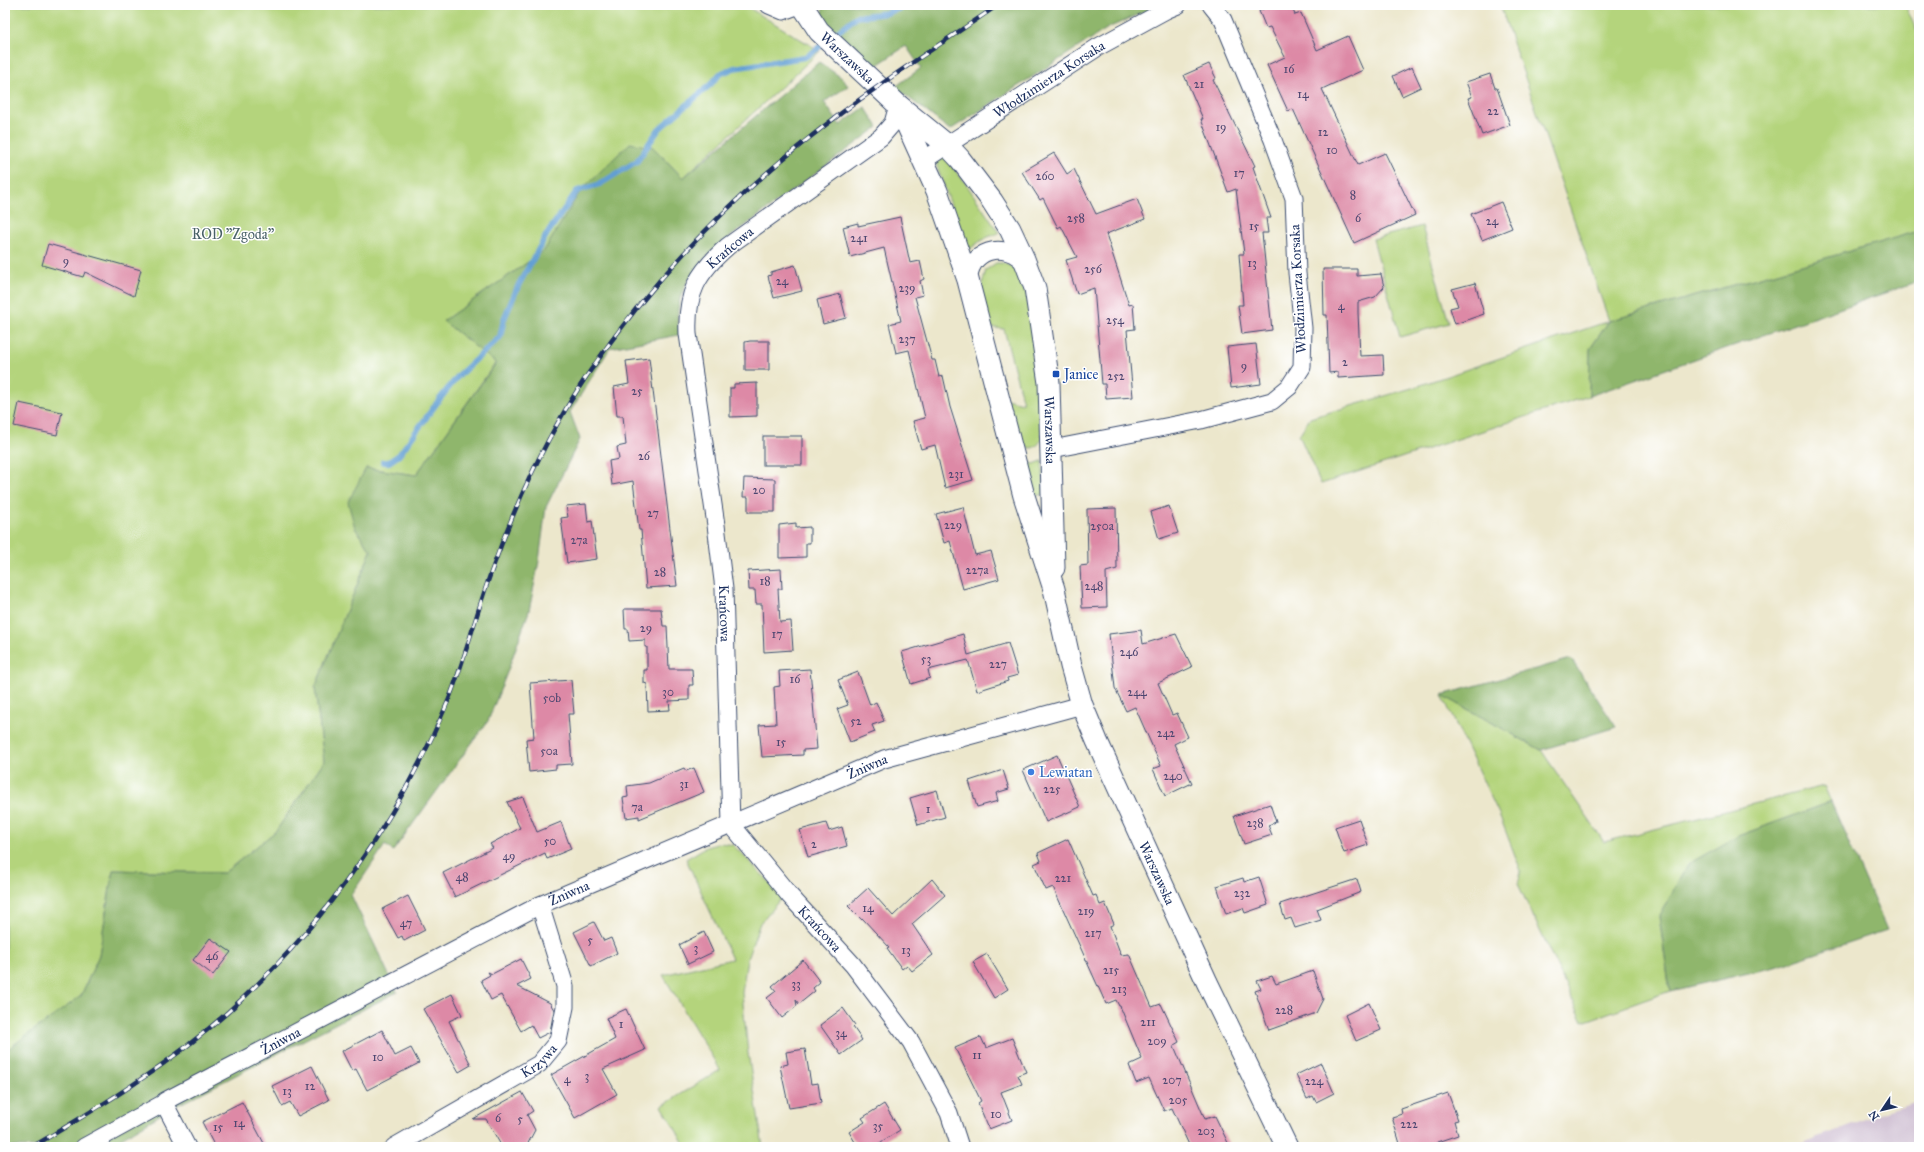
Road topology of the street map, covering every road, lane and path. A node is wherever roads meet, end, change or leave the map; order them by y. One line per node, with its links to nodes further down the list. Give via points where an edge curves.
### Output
1 (769, 5): 2 (street, via 783,11)
2 (801, 5): 5 (street, Warszawska, via 826,37)
3 (1178, 5): 6 (street, Włodzimierza Korsaka, via 1098,47)
4 (1211, 5): 10 (street, Włodzimierza Korsaka, via 1223,20 1294,198 1297,273 1303,328 1302,366 1289,387 1272,401 1201,420)
5 (898, 105): 6 (street, Warszawska); 7 (street, Warszawska); 13 (street, Krańcowa, via 893,123 881,137 718,255 700,275 689,302 688,334 724,589)
6 (947, 145): 7 (street, Włodzimierza Korsaka); 8 (street, Warszawska, via 973,174 992,201 1010,229)
7 (924, 160): 9 (street, Warszawska)
8 (1030, 273): 9 (street, Warszawska, via 1021,258 1007,250 990,251 982,255 972,267 969,283); 10 (street, Warszawska, via 1035,288 1049,383)
9 (971, 291): 11 (street, Warszawska, via 1024,496)
10 (1052, 450): 11 (street, Warszawska)
11 (1054, 589): 12 (street, Warszawska)
12 (1082, 704): 13 (street, Żniwna, via 884,759); 20 (street, Warszawska, via 1207,982)
13 (731, 824): 14 (street, Żniwna); 19 (street, Krańcowa, via 790,896 853,965 911,1042 949,1113)
14 (540, 905): 15 (street, Żniwna); 18 (street, Krzywa, via 565,986 565,1007 558,1041 539,1064)
15 (164, 1103): 16 (street, Żniwna); 17 (street)
16 (84, 1147)
17 (187, 1147)
18 (394, 1147)
19 (960, 1147)
20 (1287, 1147)

